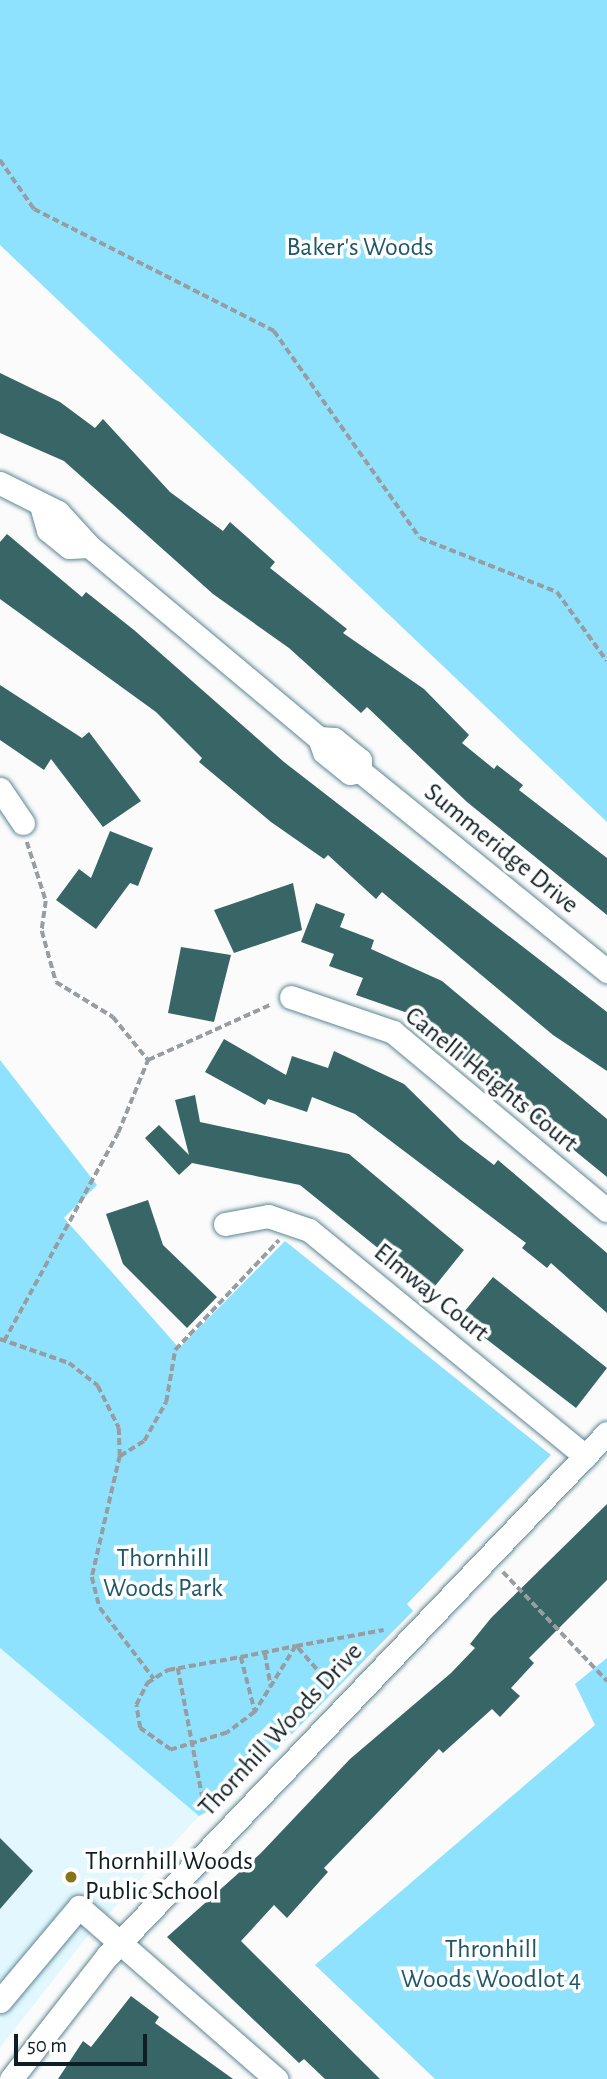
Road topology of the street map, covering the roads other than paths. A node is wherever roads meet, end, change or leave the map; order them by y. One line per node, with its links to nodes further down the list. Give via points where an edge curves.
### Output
1 (0, 483): 4 (street, Summeridge Drive, via 43,509 48,530 69,547 89,546 319,738 324,752 350,772 359,771)
2 (0, 789): 3 (street)
3 (23, 823)
4 (607, 971)
5 (291, 997): 6 (street, Canelli Heights Court, via 393,1032)
6 (607, 1210)
7 (225, 1224): 9 (street, Elmway Court, via 268,1216 309,1230)
8 (607, 1433): 9 (street, Thornhill Woods Drive)
9 (585, 1456): 10 (street, Thornhill Woods Drive)
10 (122, 1939): 11 (street, via 79,1907); 12 (street, Thornhill Woods Drive); 13 (street)
11 (0, 2001)
12 (11, 2079)
13 (276, 2079)

